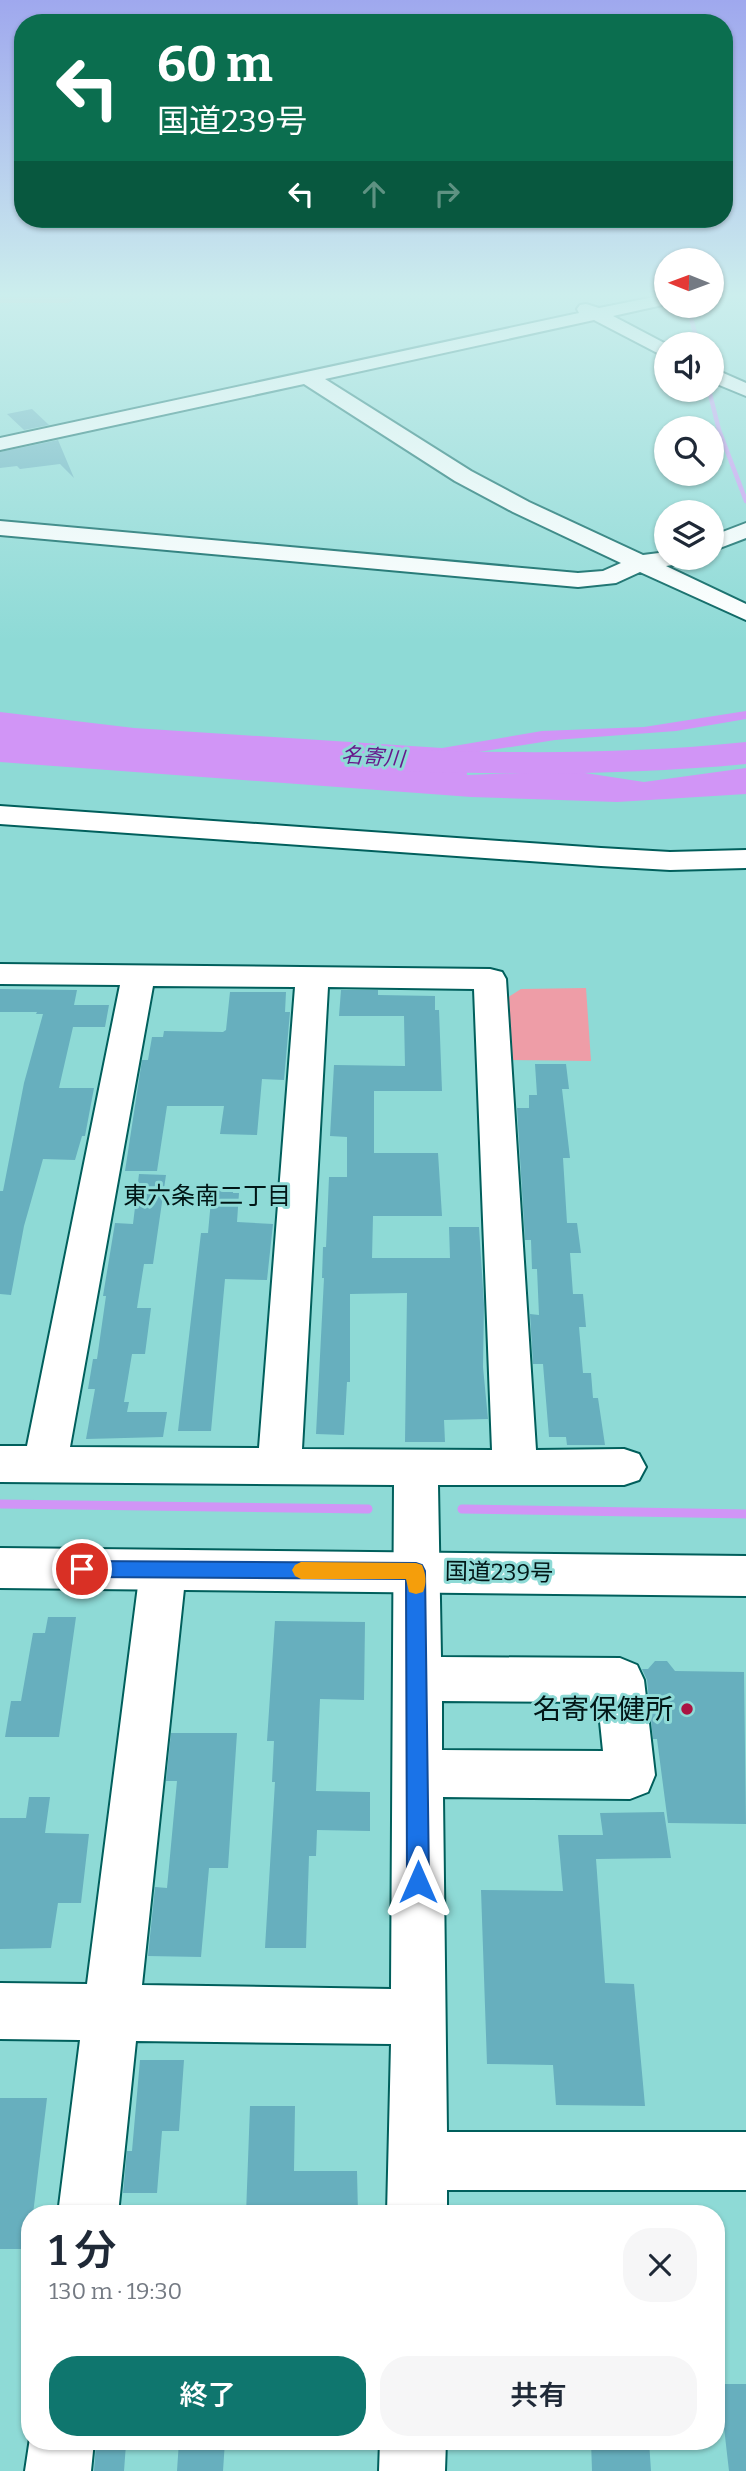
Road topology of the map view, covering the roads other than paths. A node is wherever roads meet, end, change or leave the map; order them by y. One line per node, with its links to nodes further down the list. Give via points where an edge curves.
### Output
1 (148, 412): 3 (main road)
2 (363, 412): 7 (main road, via 463,476)
3 (0, 444)
4 (0, 528): 8 (main road, via 578,580)
5 (746, 530): 6 (main road)
6 (724, 539)
7 (654, 563)
8 (654, 566)
9 (667, 570): 10 (main road)
10 (746, 613)
11 (0, 815): 12 (main road, via 601,857)
12 (746, 859)
13 (0, 974): 14 (main road)
14 (139, 974): 15 (main road); 17 (main road)
15 (312, 976): 18 (main road); 21 (main road, via 491,979)
16 (0, 1464): 17 (main road)
17 (46, 1464): 18 (main road)
18 (279, 1466): 19 (main road)
19 (416, 1467): 21 (main road); 24 (main road)
20 (624, 1467): 21 (main road)
21 (515, 1468)
22 (0, 1568): 23 (main road, 国道239号)
23 (163, 1570): 24 (main road, 国道239号); 29 (main road)
24 (416, 1571): 25 (main road, 国道239号); 26 (main road)
25 (746, 1576)
26 (416, 1679): 27 (main road); 27 (main road, via 620,1680 630,1775)
27 (417, 1773): 30 (main road)
28 (0, 2011): 29 (main road)
29 (111, 2013): 30 (main road); 33 (main road)
30 (419, 2017): 32 (main road)
31 (746, 2161): 32 (main road)
32 (417, 2188)
33 (89, 2205)
34 (60, 2450): 36 (main road)
35 (412, 2450): 37 (main road)
36 (58, 2471)
37 (412, 2471)

